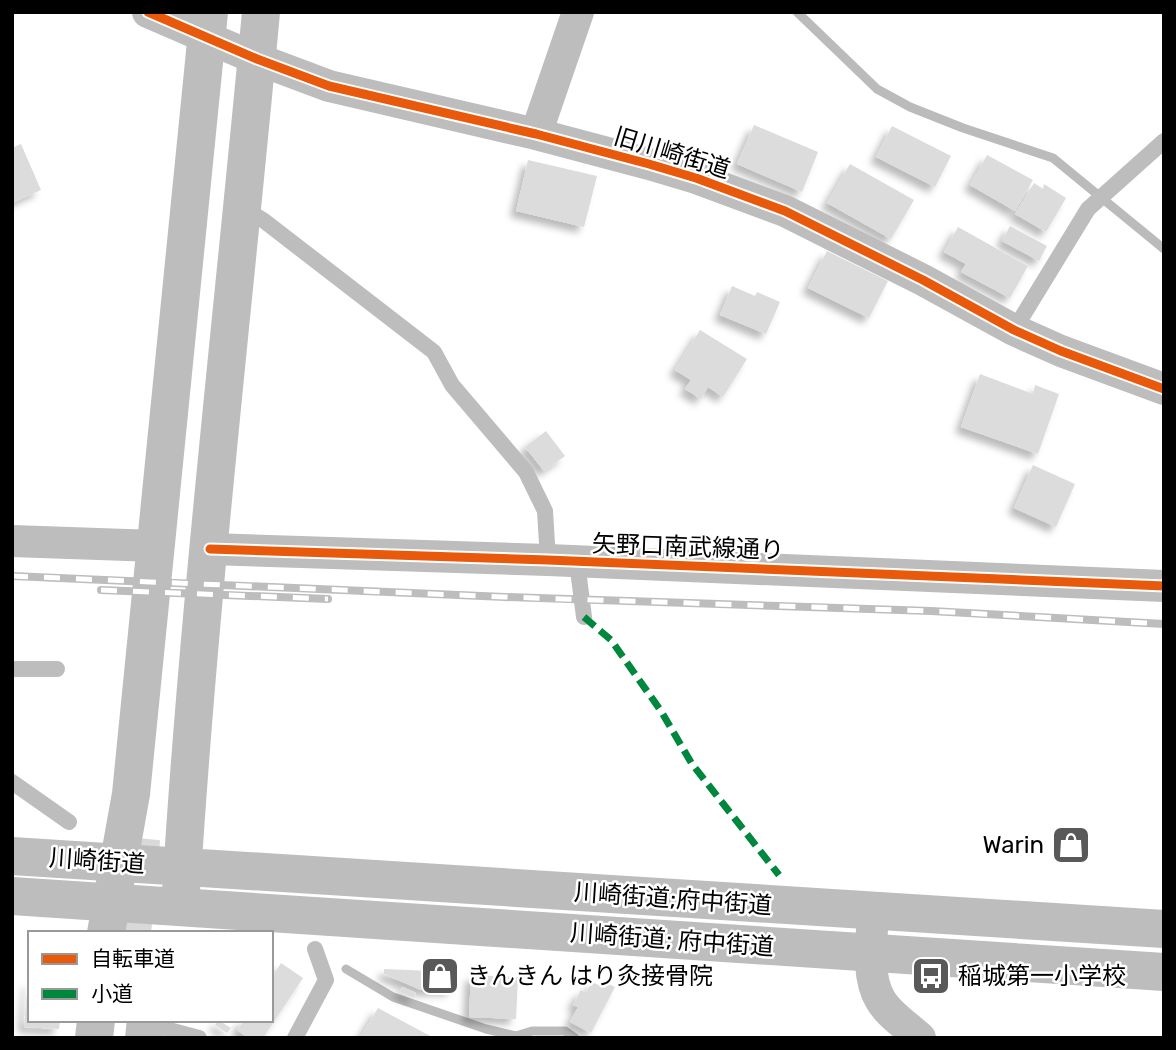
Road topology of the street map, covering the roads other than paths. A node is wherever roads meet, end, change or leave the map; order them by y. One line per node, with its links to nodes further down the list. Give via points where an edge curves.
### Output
1 (148, 12): 4 (street, 旧川崎街道)
2 (261, 12): 5 (main road)
3 (578, 12): 6 (street)
4 (208, 25): 5 (street, 旧川崎街道); 12 (main road)
5 (257, 59): 6 (street, 旧川崎街道, via 329,86); 8 (main road)
6 (536, 134): 9 (street, 旧川崎街道, via 696,178 785,211)
7 (1164, 141): 9 (lane, via 1088,209)
8 (243, 208): 13 (main road); 14 (lane, via 434,352 452,384 526,472)
9 (1014, 330): 10 (street, 旧川崎街道)
10 (1164, 389)
11 (12, 541): 12 (street)
12 (156, 546): 22 (main road, via 131,794)
13 (210, 549): 14 (street, 矢野口南武線通り); 23 (main road)
14 (563, 561): 15 (street, 矢野口南武線通り); 16 (lane)
15 (1164, 586)
16 (584, 617)
17 (12, 669): 18 (lane)
18 (57, 669)
19 (12, 782): 20 (lane)
20 (69, 822)
21 (12, 856): 22 (main road, 川崎街道)
22 (118, 863): 23 (main road, 川崎街道); 26 (main road)
23 (183, 867): 25 (main road, 川崎街道;府中街道); 27 (main road)
24 (12, 896): 26 (main road, 川崎街道)
25 (873, 912): 28 (main road, 川崎街道;府中街道); 30 (street)
26 (109, 918): 27 (main road, 川崎街道)
27 (179, 920): 30 (main road, 川崎街道; 府中街道)
28 (1164, 929)
29 (315, 949): 32 (lane, via 326,980)
30 (872, 954): 31 (main road, 川崎街道; 府中街道); 33 (street, via 874,985 881,1002)
31 (1164, 972)
32 (295, 1038)
33 (919, 1038)

